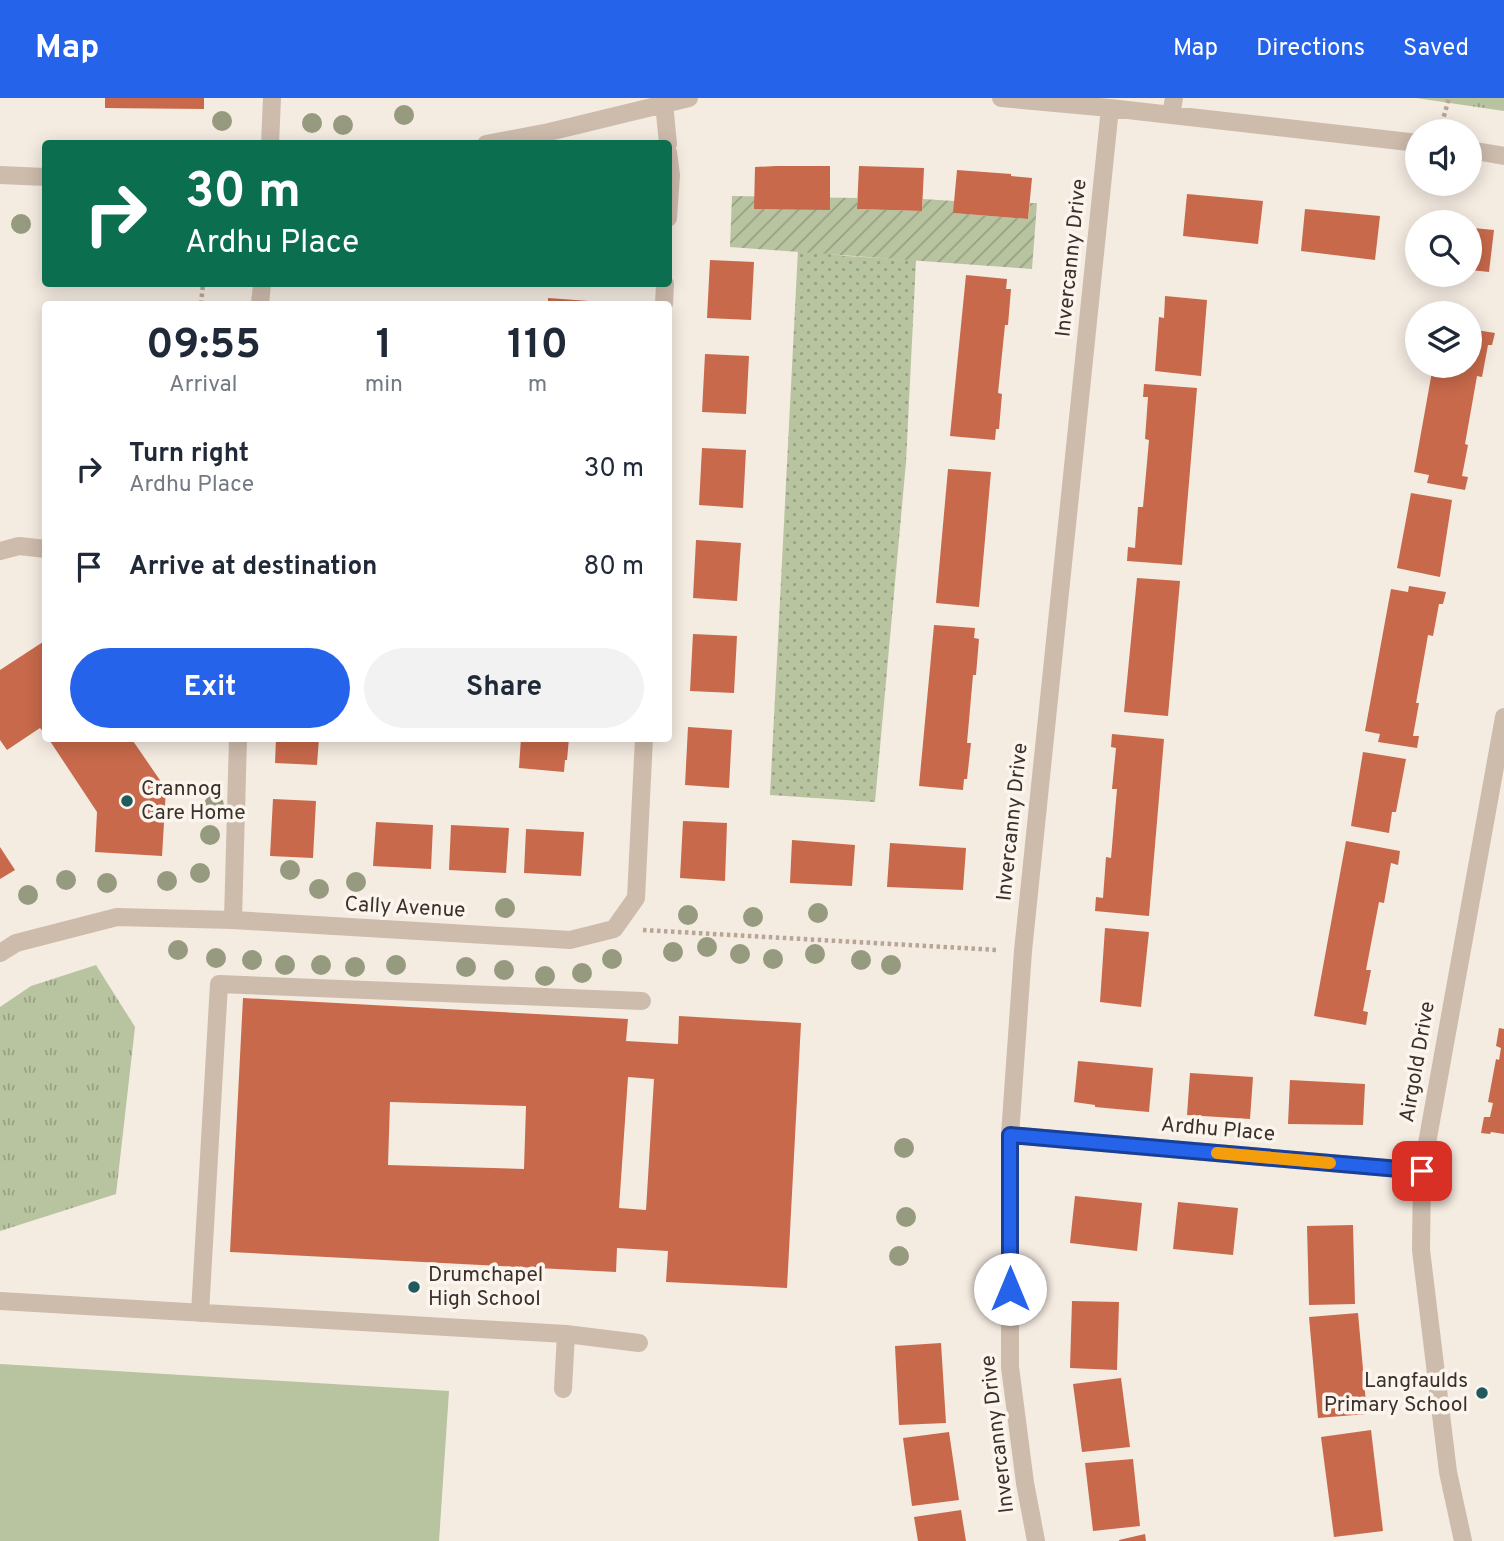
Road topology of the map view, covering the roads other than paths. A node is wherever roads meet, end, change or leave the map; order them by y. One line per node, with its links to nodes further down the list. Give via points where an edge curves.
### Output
1 (272, 98): 7 (street)
2 (690, 98): 4 (street)
3 (1001, 98): 6 (street)
4 (664, 103): 8 (street); 9 (street)
5 (1173, 107): 6 (street); 10 (street)
6 (1110, 108): 23 (street, Invercanny Drive, via 1023,951)
7 (270, 140)
8 (507, 140)
9 (668, 140)
10 (1405, 141)
11 (1482, 152): 12 (street)
12 (1504, 156)
13 (0, 175): 14 (street)
14 (42, 177)
15 (42, 549): 16 (street, via 19,546)
16 (0, 551)
17 (1504, 717): 24 (street, Airgold Drive)
18 (237, 742): 20 (street)
19 (644, 742): 20 (street, Cally Avenue, via 636,898 614,929 570,940)
20 (233, 920): 21 (street, Cally Avenue, via 117,917 16,943)
21 (0, 953)
22 (642, 1001): 26 (street, via 219,984)
23 (1010, 1135): 24 (street, Ardhu Place); 30 (street, Invercanny Drive, via 1010,1367)
24 (1422, 1171): 31 (street, Airgold Drive, via 1421,1250 1448,1472)
25 (0, 1301): 26 (street)
26 (200, 1313): 27 (street)
27 (566, 1334): 28 (street); 29 (street)
28 (639, 1343)
29 (563, 1389)
30 (1036, 1541)
31 (1463, 1541)

